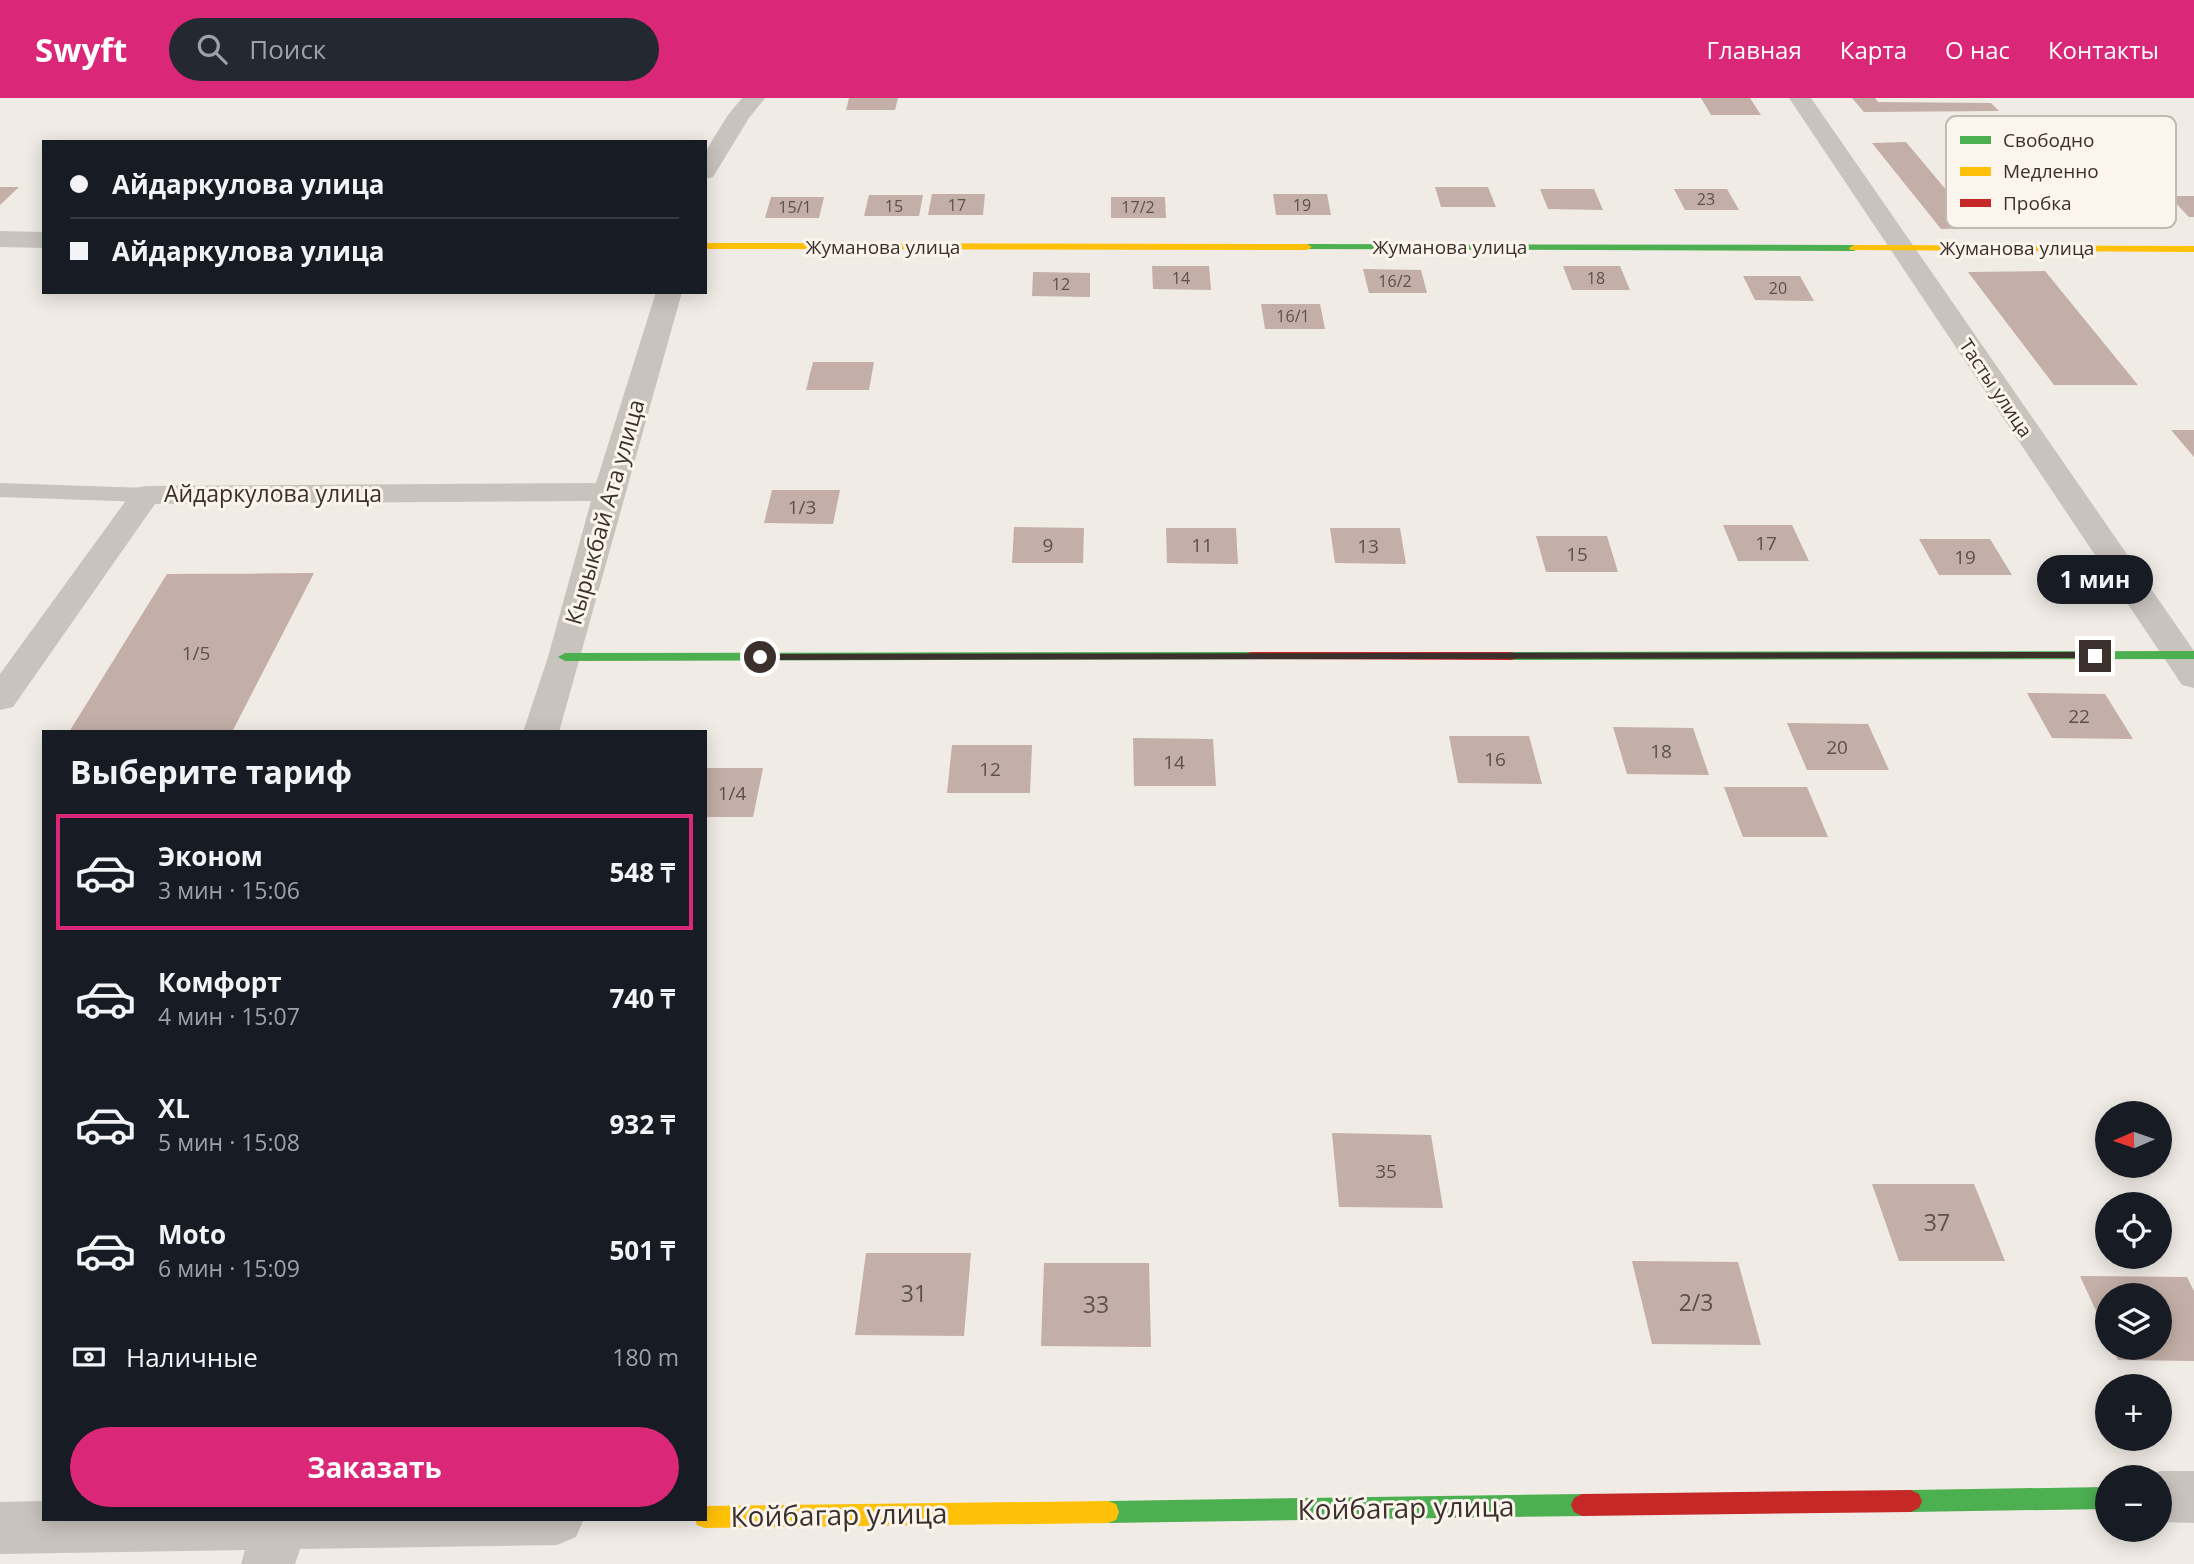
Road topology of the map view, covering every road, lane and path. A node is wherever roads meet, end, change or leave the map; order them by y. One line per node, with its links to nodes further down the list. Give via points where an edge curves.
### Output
1 (754, 98): 3 (street)
2 (1800, 98): 7 (street, Тасты улица)
3 (707, 169)
4 (0, 239): 5 (street)
5 (42, 240)
6 (707, 246): 7 (street, Жуманова улица)
7 (1901, 248): 8 (street, Жуманова улица); 14 (street, Тасты улица)
8 (2194, 249)
9 (668, 294): 11 (street, Кырыкбай Ата улица)
10 (0, 491): 12 (lane)
11 (609, 492): 12 (street, Айдаркулова улица); 13 (street, Кырыкбай Ата улица)
12 (146, 495): 15 (street, Айдаркулова улица)
13 (565, 657): 14 (street); 16 (street, Кырыкбай Ата улица)
14 (2189, 663)
15 (0, 699)
16 (542, 730)
17 (2172, 1497): 18 (street)
18 (2194, 1497)
19 (2095, 1498): 20 (street, Койбагар улица)
20 (707, 1517)
21 (522, 1521): 23 (street)
22 (0, 1528): 23 (street)
23 (277, 1535)

